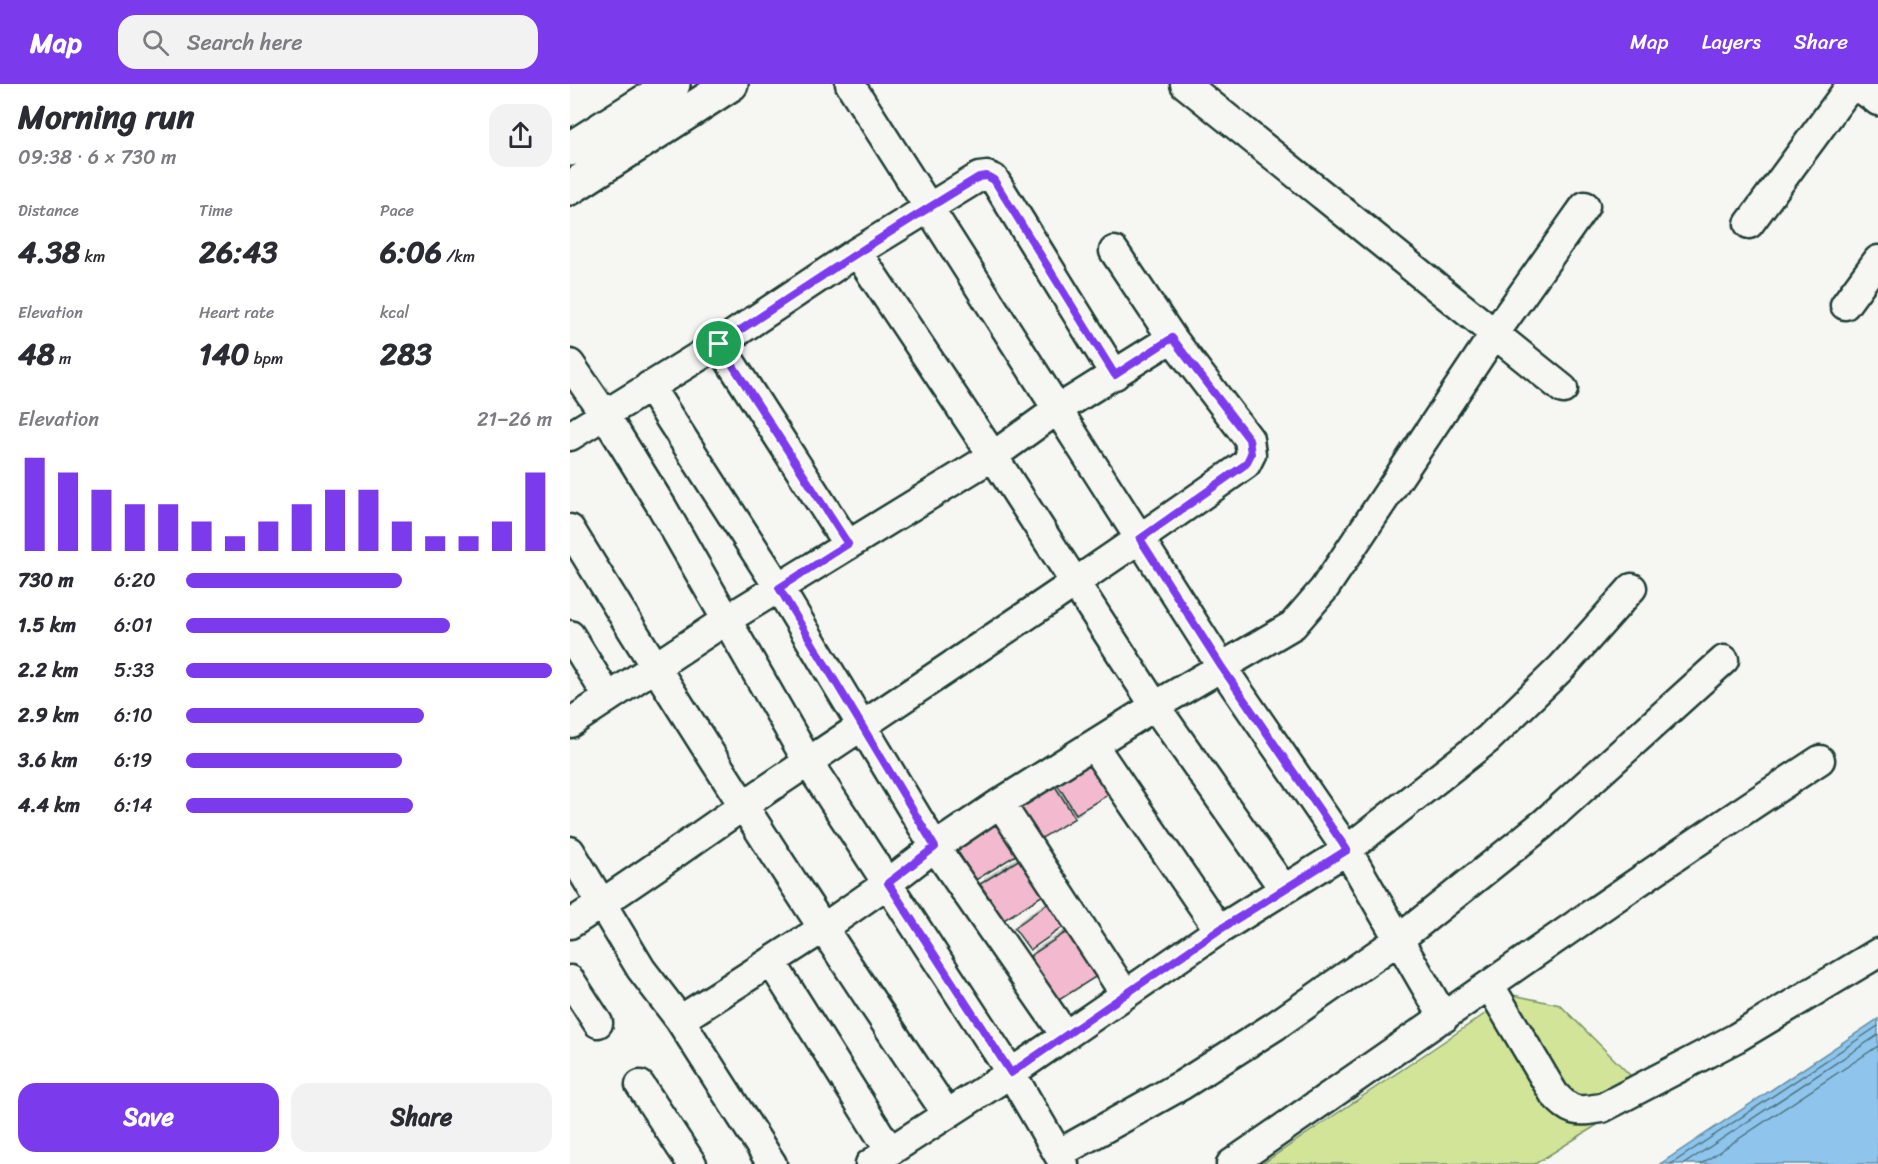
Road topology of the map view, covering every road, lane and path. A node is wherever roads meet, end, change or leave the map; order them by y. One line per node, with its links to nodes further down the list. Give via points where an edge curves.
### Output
1 (673, 84): 6 (main road)
2 (730, 84): 7 (main road)
3 (850, 84): 9 (street)
4 (1185, 84): 15 (street)
5 (1878, 101): 10 (street, via 1863,89 1846,92)
6 (570, 149)
7 (570, 188)
8 (1585, 206): 15 (street)
9 (929, 207): 12 (street); 19 (street, via 979,177 994,180); 22 (street)
10 (1749, 225)
11 (1114, 251): 16 (street)
12 (857, 252): 17 (street); 25 (street)
13 (1878, 260): 14 (street)
14 (1845, 305)
15 (1495, 333): 21 (street); 35 (street, via 1324,589 1293,626)
16 (1172, 338): 19 (street); 27 (street, via 1249,439 1251,454 1246,464)
17 (719, 344): 20 (street); 28 (street)
18 (570, 364): 23 (street)
19 (1115, 375): 22 (street)
20 (649, 386): 23 (street); 30 (street)
21 (1563, 389)
22 (1057, 410): 25 (street); 27 (street)
23 (605, 415): 24 (street); 32 (street)
24 (570, 436)
25 (993, 456): 28 (street); 29 (street)
26 (570, 529): 36 (street)
27 (1140, 539): 29 (street); 35 (street)
28 (848, 544): 30 (street)
29 (1075, 584): 38 (street); 40 (street)
30 (779, 588): 32 (street); 40 (street)
31 (1632, 588): 47 (street, via 1562,667 1488,739)
32 (726, 620): 36 (street); 43 (street)
33 (570, 635): 37 (street)
34 (1724, 660): 55 (street, via 1543,824)
35 (1221, 666): 38 (street); 47 (street)
36 (654, 667): 37 (street); 45 (street)
37 (608, 697): 39 (street)
38 (1155, 706): 41 (street); 50 (street)
39 (570, 723)
40 (862, 726): 43 (street); 46 (street)
41 (1093, 745): 44 (street); 54 (street)
42 (1820, 760): 59 (street, via 1679,852)
43 (808, 762): 45 (street); 49 (street)
44 (1000, 804): 46 (street); 60 (street)
45 (743, 806): 51 (street); 53 (street)
46 (935, 847): 49 (street); 64 (street)
47 (1347, 850): 50 (street); 55 (street)
48 (570, 851): 51 (street)
49 (888, 883): 53 (street); 65 (street)
50 (1283, 888): 54 (street)
51 (601, 905): 52 (street); 62 (street, via 641,969)
52 (570, 924)
53 (822, 929): 57 (street); 67 (street)
54 (1219, 930): 60 (street)
55 (1398, 940): 61 (street); 69 (street, via 1275,1026)
56 (1878, 953): 59 (street, via 1736,1038 1602,1108 1582,1111 1567,1107 1554,1094)
57 (772, 963): 62 (street); 68 (street)
58 (570, 980): 63 (street)
59 (1490, 986): 61 (street)
60 (1125, 994): 64 (street)
61 (1444, 1018): 72 (street)
62 (680, 1020): 71 (street)
63 (598, 1023)
64 (1065, 1035): 65 (street)
65 (1011, 1073): 67 (street); 69 (street)
66 (640, 1085): 70 (street)
67 (947, 1114): 68 (street)
68 (880, 1158)
69 (1061, 1159)
70 (692, 1164)
71 (772, 1164)
72 (1231, 1164)

